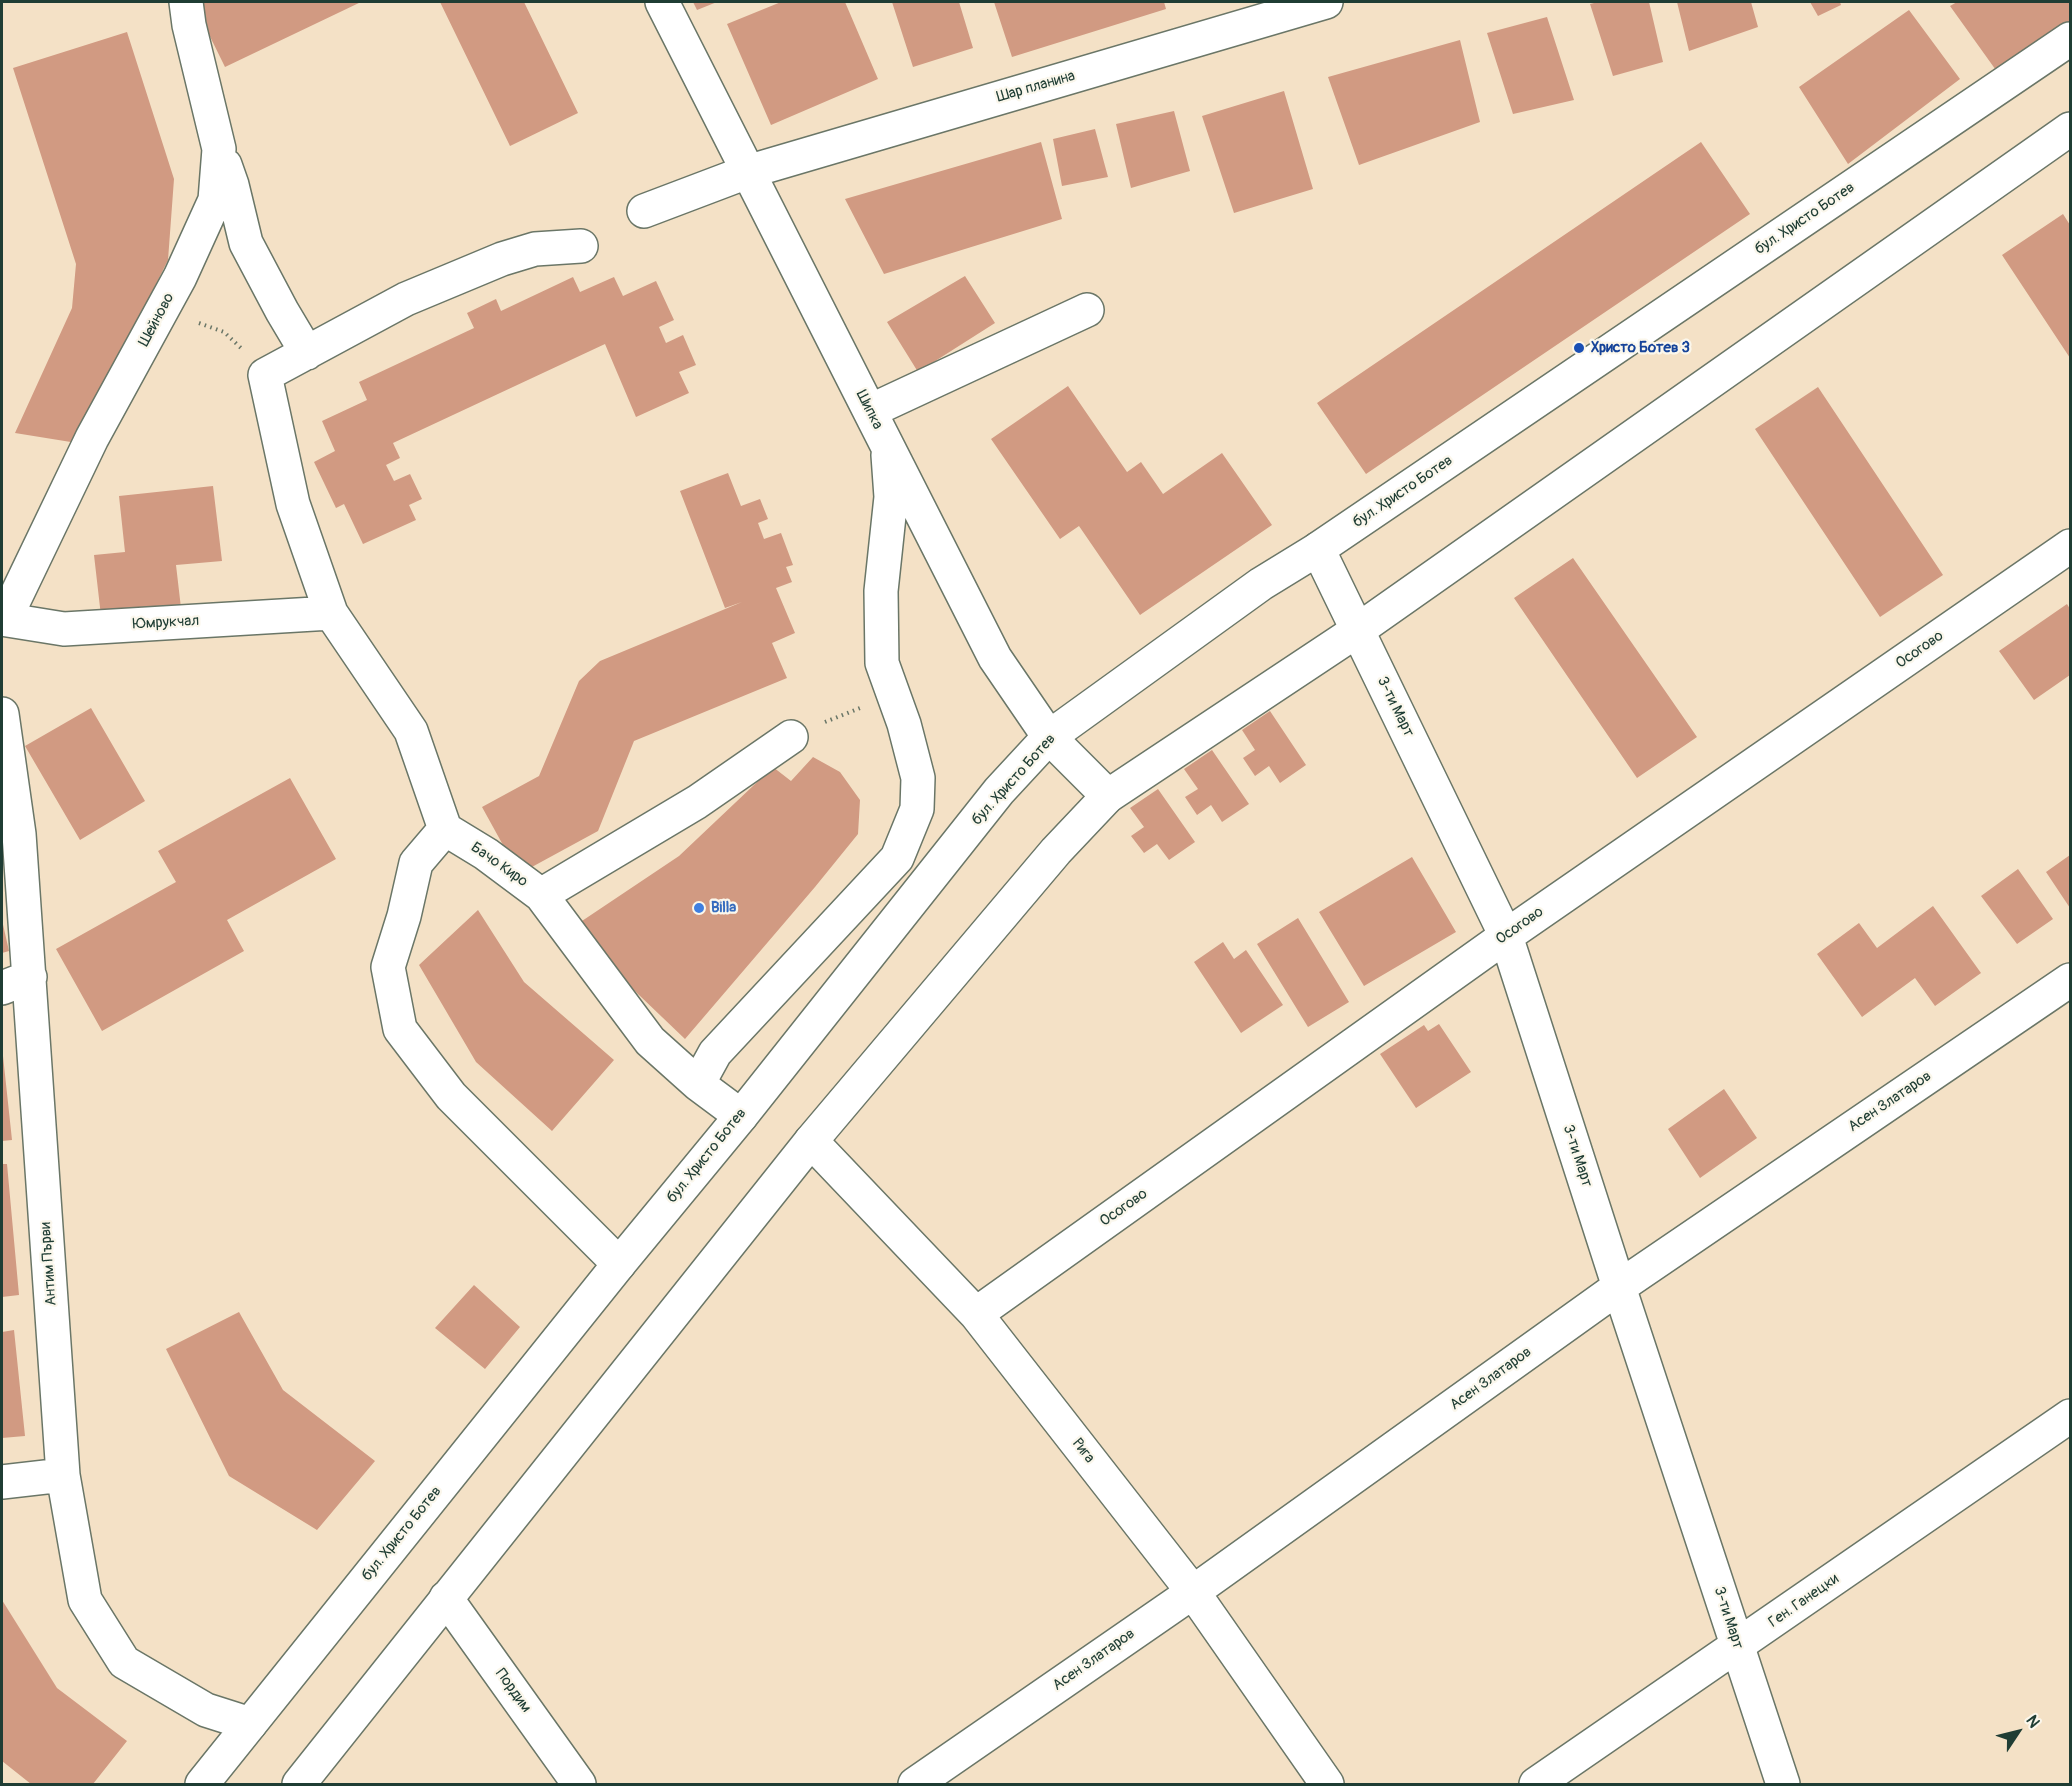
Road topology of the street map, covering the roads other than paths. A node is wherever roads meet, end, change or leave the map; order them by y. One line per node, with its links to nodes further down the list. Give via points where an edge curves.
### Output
1 (186, 2): 6 (street, Шейново)
2 (662, 2): 7 (street, Шипка)
3 (1326, 2): 7 (street, Шар планина)
4 (2070, 39): 15 (street, бул. Христо Ботев)
5 (2070, 129): 18 (street)
6 (219, 149): 11 (street, via 246,243); 17 (street, Шейново, via 215,200 180,277 92,438)
7 (747, 172): 8 (street, Шар планина); 12 (street, Шипка)
8 (644, 211)
9 (581, 246): 11 (street, via 535,249 502,260 406,299)
10 (1087, 310): 12 (street)
11 (307, 353): 16 (street, via 265,375 293,504)
12 (870, 411): 13 (street, Шипка)
13 (888, 445): 21 (street, Шипка, via 995,658); 28 (street, via 891,497 881,591 882,663 918,778 917,809 897,858 714,1053)
14 (2070, 546): 25 (street, Осогово)
15 (1318, 549): 18 (street, 3-ти Март); 21 (street, бул. Христо Ботев, via 1262,584)
16 (331, 613): 17 (street, Юмрукчал, via 64,628); 23 (street, via 411,731)
17 (2, 622)
18 (1358, 630): 22 (street); 25 (street, 3-ти Март)
19 (2, 714): 27 (street, Антим Първи, via 19,834)
20 (791, 737): 24 (street, Бачо Киро, via 697,802)
21 (1049, 737): 22 (street, Шипка); 29 (street, бул. Христо Ботев, via 992,800)
22 (1108, 796): 30 (street, via 1056,851)
23 (445, 829): 24 (street, Бачо Киро); 31 (street, via 416,862 388,967 400,1029 451,1096)
24 (541, 895): 28 (street, via 650,1041)
25 (1506, 936): 32 (street, 3-ти Март); 33 (street, Осогово)
26 (2070, 980): 32 (street, Асен Златаров)
27 (16, 982): 35 (street, Антим Първи)
28 (698, 1084): 29 (street)
29 (741, 1116): 31 (street, бул. Христо Ботев)
30 (810, 1141): 33 (street, Рига); 38 (street)
31 (619, 1264): 40 (street, бул. Христо Ботев)
32 (1619, 1287): 37 (street, Асен Златаров); 39 (street, 3-ти Март)
33 (976, 1314): 37 (street, Рига)
34 (2070, 1416): 39 (street, Ген. Ганецки)
35 (63, 1475): 36 (street); 40 (street, Антим Първи, via 85,1600 124,1662 206,1710)
36 (2, 1482)
37 (1193, 1592): 44 (street, Асен Златаров); 45 (street, Рига)
38 (446, 1598): 42 (street); 43 (street, Пордим)
39 (1737, 1647): 46 (street, Ген. Ганецки); 47 (street, 3-ти Март)
40 (250, 1724): 41 (street, бул. Христо Ботев)
41 (202, 1785)
42 (299, 1785)
43 (579, 1785)
44 (915, 1785)
45 (1327, 1785)
46 (1536, 1785)
47 (1783, 1785)

